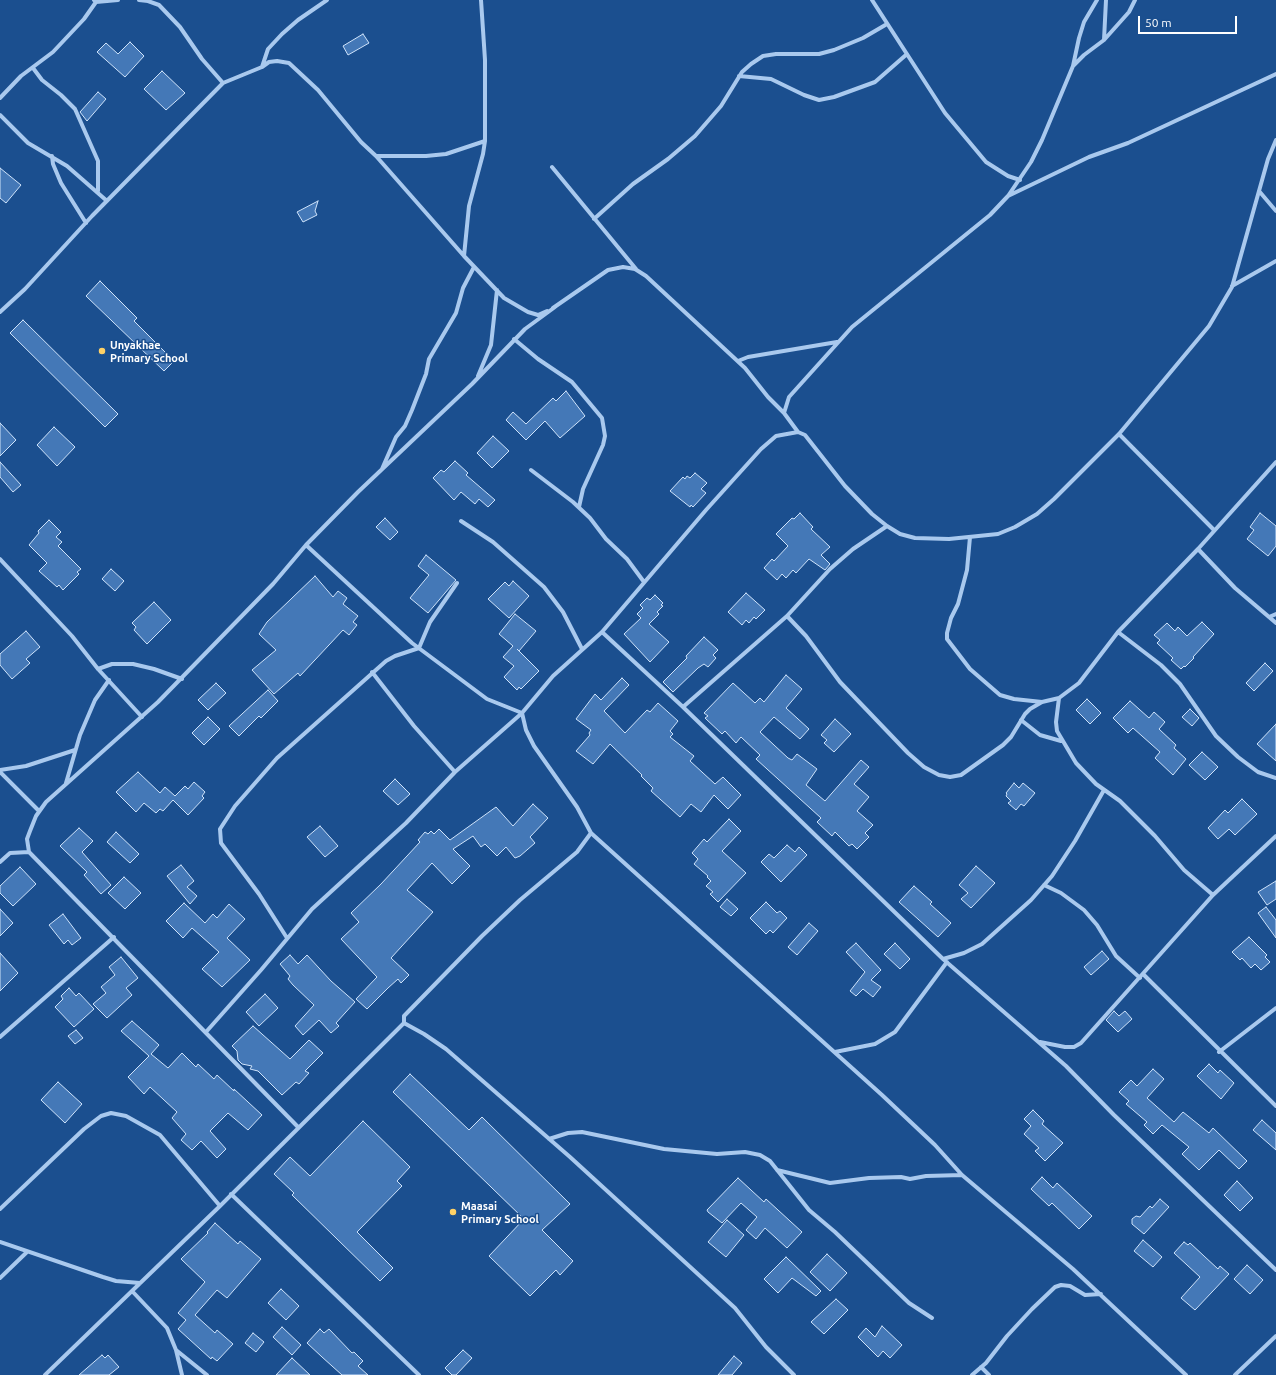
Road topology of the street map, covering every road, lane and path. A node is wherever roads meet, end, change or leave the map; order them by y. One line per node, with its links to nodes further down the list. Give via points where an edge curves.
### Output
1 (118, 0): 10 (street)
2 (139, 0): 3 (street)
3 (148, 0): 19 (street, via 159,6 180,27 202,59)
4 (327, 0): 15 (street, via 282,34 268,49)
5 (481, 0): 23 (street, via 485,60)
6 (872, 0): 11 (street)
7 (1097, 0): 14 (street, via 1084,22)
8 (1106, 0): 12 (street)
9 (1135, 0): 12 (street, via 1129,12)
10 (95, 1): 16 (street, via 67,38)
11 (887, 24): 13 (street); 18 (street, via 863,38 819,54 790,53 763,56)
12 (1104, 40): 14 (street)
13 (907, 54): 18 (street, via 875,82 819,100 771,79); 27 (street, via 945,113 986,162 1008,176)
14 (1073, 66): 27 (street, via 1042,140)
15 (262, 67): 19 (street); 25 (street, via 269,62 289,63 318,90 361,142)
16 (33, 68): 20 (street, via 21,76); 28 (street, via 42,80 75,109 98,161)
17 (1276, 74): 30 (street, via 1134,141 1089,158)
18 (739, 76): 33 (street, via 720,106 695,136 633,184)
19 (223, 83): 31 (street)
20 (0, 98)
21 (0, 115): 24 (street, via 28,143)
22 (1276, 140): 29 (street)
23 (485, 141): 25 (street, via 446,154); 35 (street, via 470,206)
24 (52, 156): 28 (street); 34 (street, via 61,183)
25 (376, 156): 35 (street)
26 (552, 167): 33 (street)
27 (1020, 180): 30 (street)
28 (98, 191): 31 (street)
29 (1259, 191): 32 (street); 39 (street)
30 (1008, 196): 44 (street, via 990,215)
31 (107, 201): 34 (street)
32 (1276, 211)
33 (594, 219): 38 (street)
34 (86, 223): 42 (street)
35 (464, 256): 37 (street)
36 (1276, 262): 39 (street)
37 (474, 267): 40 (street); 52 (street, via 463,288 456,314 429,359 426,374 405,426 396,437)
38 (638, 271): 41 (street, via 623,267 608,270); 45 (street)
39 (1232, 287): 49 (street, via 1209,326)
40 (497, 290): 41 (street, via 504,298 538,315); 46 (street, via 491,345)
41 (555, 307): 43 (street)
42 (0, 312)
43 (514, 339): 46 (street); 53 (street, via 572,382 602,418 604,445 583,489)
44 (837, 342): 45 (street, via 748,357); 47 (street, via 789,397)
45 (738, 361): 47 (street)
46 (475, 381): 52 (street)
47 (784, 413): 48 (street)
48 (798, 432): 55 (street, via 805,435 845,486); 61 (street, via 776,436 769,441)
49 (1119, 434): 56 (street); 57 (street, via 1037,514 998,534)
50 (1276, 462): 56 (street)
51 (531, 470): 53 (street)
52 (381, 471): 58 (street)
53 (579, 507): 61 (street, via 627,559)
54 (461, 521): 70 (street, via 493,542 544,587 563,612)
55 (887, 526): 57 (street, via 900,534 914,538); 64 (street, via 853,549 830,569)
56 (1214, 530): 59 (street)
57 (970, 537): 76 (street, via 966,577 951,618 947,639 970,669 1000,695)
58 (306, 545): 69 (street); 73 (street, via 273,584)
59 (1198, 549): 65 (street, via 1235,588); 68 (street)
60 (0, 559): 71 (street, via 72,636)
61 (644, 582): 67 (street)
62 (457, 583): 69 (street, via 430,622)
63 (1276, 614): 65 (street)
64 (787, 616): 77 (street); 80 (street, via 806,636 840,682 882,728 924,767 939,775 961,775 973,768 1003,745)
65 (1269, 617): 66 (street)
66 (1276, 623)
67 (602, 632): 70 (street); 77 (street)
68 (1118, 632): 75 (street, via 1078,683); 85 (street, via 1162,665 1180,684 1216,736 1238,757 1258,772)
69 (419, 648): 72 (street, via 395,656); 78 (street, via 487,699)
70 (582, 648): 78 (street, via 553,676)
71 (98, 669): 73 (street, via 112,664 133,664); 74 (street)
72 (372, 672): 84 (street); 96 (street, via 277,758 235,806 220,829 221,843 259,894)
73 (182, 679): 79 (street)
74 (109, 680): 79 (street); 82 (street, via 95,700)
75 (1059, 698): 76 (street); 81 (street, via 1056,722)
76 (1042, 702): 80 (street, via 1030,709)
77 (683, 707): 97 (street)
78 (522, 713): 84 (street); 89 (street, via 526,730 534,746)
79 (142, 717): 86 (street)
80 (1021, 720): 81 (street, via 1040,735)
81 (1061, 741): 87 (street, via 1076,763)
82 (75, 750): 83 (street, via 26,766); 86 (street)
83 (0, 771): 88 (street)
84 (455, 772): 96 (street, via 406,823 312,909)
85 (1276, 778)
86 (66, 783): 88 (street)
87 (1104, 790): 93 (street, via 1075,841); 94 (street, via 1120,801 1184,870)
88 (39, 812): 91 (street, via 27,839)
89 (591, 833): 101 (street, via 577,852 482,936 404,1016); 105 (street)
90 (1276, 836): 94 (street)
91 (29, 852): 92 (street, via 10,853); 95 (street)
92 (0, 862)
93 (1044, 885): 97 (street, via 982,944); 99 (street, via 1061,893 1084,910 1097,925 1116,956)
94 (1213, 895): 98 (street)
95 (114, 937): 102 (street); 103 (street)
96 (287, 938): 102 (street)
97 (945, 961): 104 (street); 105 (street, via 895,1032 875,1044)
98 (1143, 974): 99 (street); 106 (street)
99 (1140, 978): 104 (street, via 1081,1044 1065,1047)
100 (1276, 1008): 106 (street)
101 (404, 1023): 108 (street); 109 (street, via 446,1049)
102 (206, 1032): 108 (street)
103 (0, 1037)
104 (1039, 1042): 117 (street)
105 (835, 1052): 111 (street, via 919,1130)
106 (1219, 1052): 107 (street)
107 (1276, 1106)
108 (298, 1127): 112 (street)
109 (549, 1139): 110 (street, via 582,1132 664,1149 717,1154 745,1152 760,1155 770,1161); 130 (street, via 722,1295 766,1347)
110 (776, 1169): 111 (street, via 830,1183 869,1178 910,1179); 122 (street, via 809,1210 909,1303)
111 (962, 1175): 121 (street)
112 (231, 1194): 113 (street); 129 (street)
113 (220, 1206): 114 (street, via 160,1135 126,1116 112,1113 101,1116 84,1129); 119 (street)
114 (0, 1209)
115 (0, 1242): 116 (street)
116 (27, 1252): 118 (street); 119 (street, via 116,1281)
117 (1276, 1270)
118 (0, 1278)
119 (140, 1283): 120 (street)
120 (132, 1291): 124 (street, via 162,1321); 126 (street)
121 (1101, 1294): 125 (street, via 1086,1295 1070,1286 1055,1287); 133 (street)
122 (932, 1318)
123 (1276, 1336): 134 (street)
124 (176, 1350): 127 (street); 128 (street)
125 (981, 1367): 131 (street); 132 (street)
126 (45, 1375)
127 (182, 1375)
128 (207, 1375)
129 (419, 1375)
130 (794, 1375)
131 (972, 1375)
132 (989, 1375)
133 (1186, 1375)
134 (1235, 1375)

